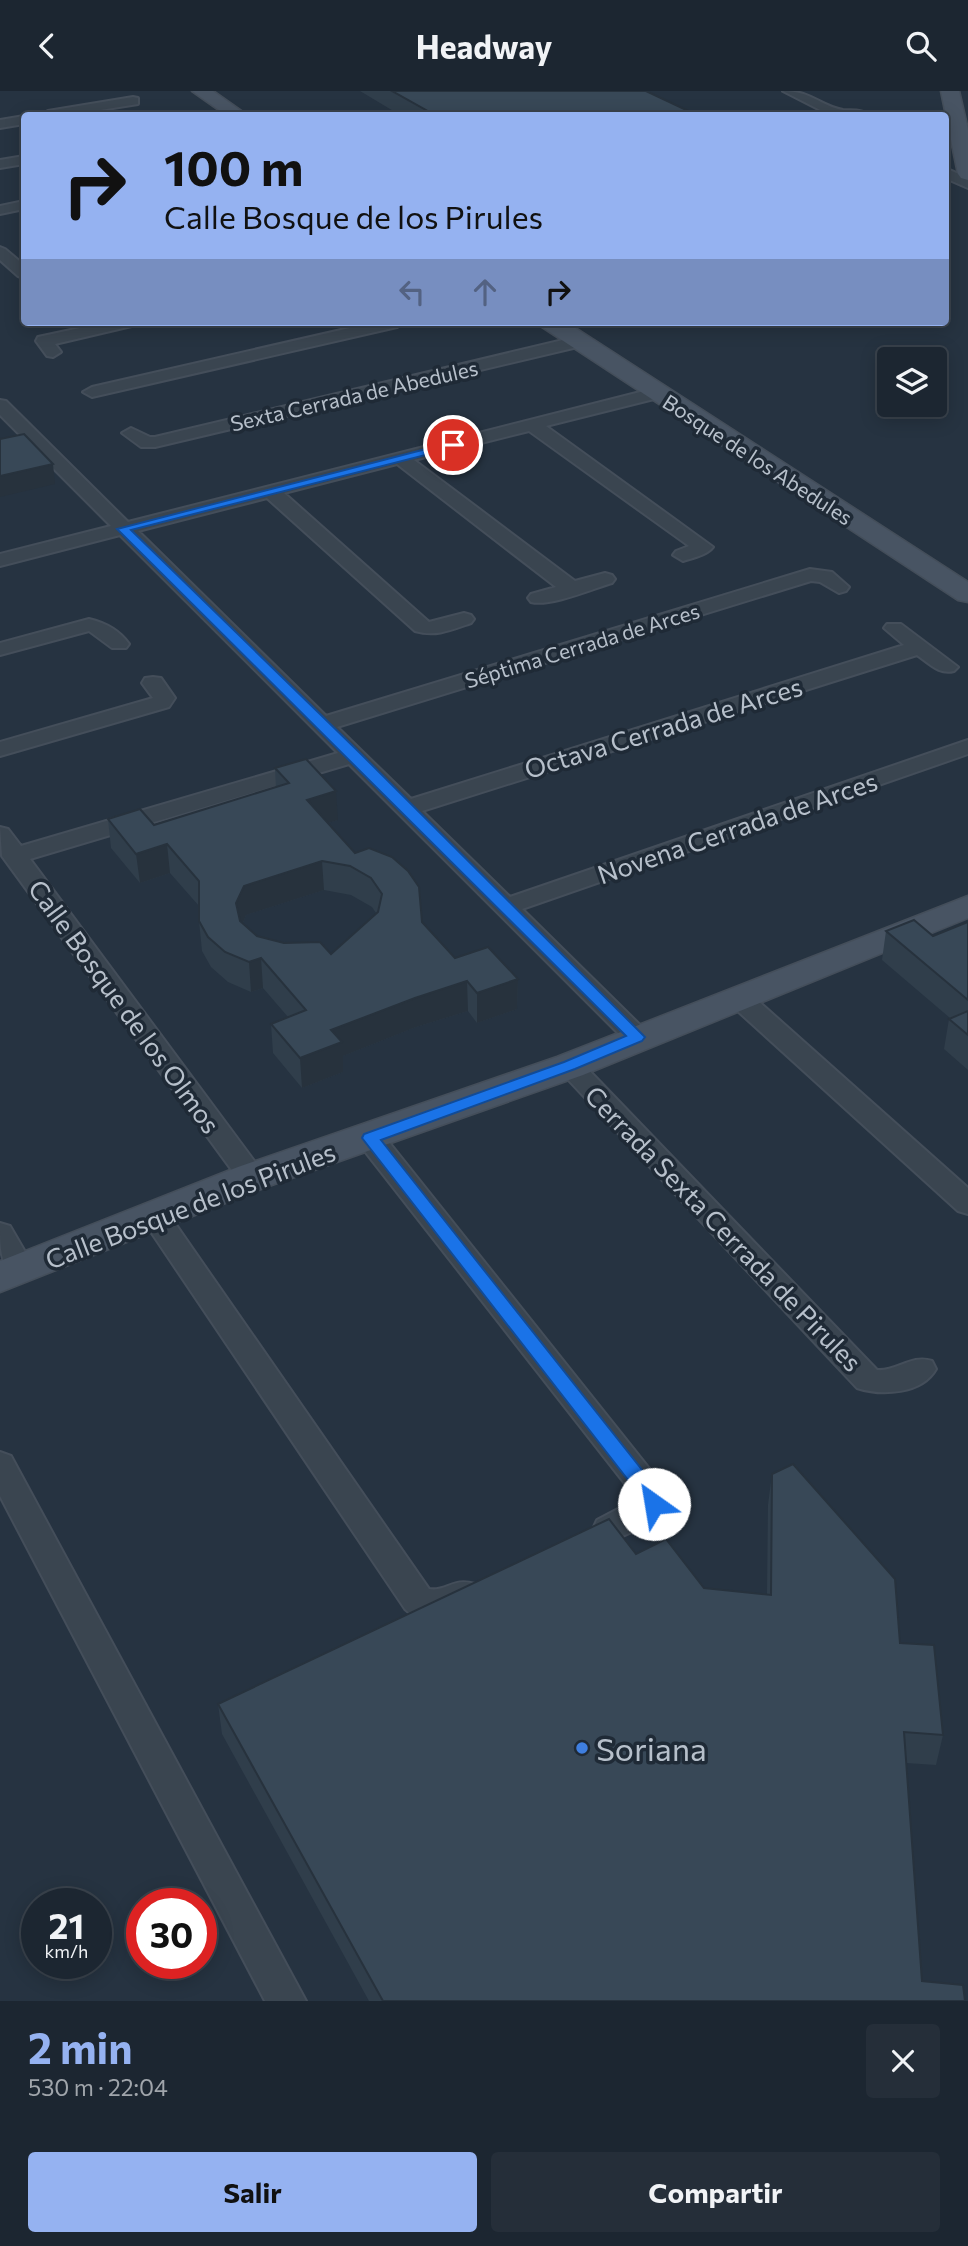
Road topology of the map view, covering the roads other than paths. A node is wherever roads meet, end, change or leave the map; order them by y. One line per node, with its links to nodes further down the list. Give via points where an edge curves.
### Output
1 (201, 91): 6 (street)
2 (790, 91): 7 (street)
3 (950, 91): 8 (street)
4 (133, 101): 5 (street)
5 (66, 112)
6 (233, 112)
7 (834, 112)
8 (950, 116): 14 (street)
9 (21, 120): 10 (street)
10 (0, 124)
11 (21, 160): 12 (street)
12 (0, 164)
13 (949, 174): 15 (street)
14 (968, 174)
15 (968, 184)
16 (21, 206): 17 (street)
17 (0, 210)
18 (0, 252): 19 (street)
19 (21, 270)
20 (112, 326): 24 (street, via 44,341)
21 (378, 326): 26 (street, via 85,386)
22 (556, 326): 23 (street, Bosque de los Abedules)
23 (580, 341): 25 (street, Bosque de los Abedules); 29 (street, Sexta Cerrada de Abedules, via 155,442 147,443)
24 (53, 352)
25 (656, 393): 28 (street); 38 (street, Bosque de los Abedules)
26 (106, 404)
27 (0, 405): 32 (street)
28 (531, 424): 30 (street); 33 (street, via 703,547)
29 (131, 433)
30 (401, 459): 31 (street); 37 (street)
31 (271, 491): 32 (street); 40 (street, via 422,627 432,629)
32 (122, 529): 34 (street); 47 (street)
33 (683, 555)
34 (0, 560)
35 (606, 579): 37 (street)
36 (839, 587): 47 (street, Séptima Cerrada de Arces, via 825,576 810,575)
37 (572, 589): 39 (street)
38 (968, 594)
39 (538, 598)
40 (464, 619)
41 (894, 628): 43 (street)
42 (119, 644): 44 (street, via 89,625)
43 (920, 647): 45 (street); 51 (street, Octava Cerrada de Arces)
44 (0, 649)
45 (947, 667)
46 (153, 683): 49 (street, via 164,698 161,702)
47 (323, 724): 50 (street)
48 (968, 747): 54 (street, Novena Cerrada de Arces)
49 (0, 749)
50 (354, 755): 51 (street); 53 (street)
51 (407, 808): 54 (street)
52 (0, 834): 53 (street, Calle Bosque de los Olmos)
53 (14, 856): 60 (street, Calle Bosque de los Olmos)
54 (506, 906): 57 (street)
55 (968, 906): 56 (street, Calle Bosque de los Pirules)
56 (739, 998): 57 (street, Calle Bosque de los Pirules); 61 (street)
57 (637, 1037): 58 (street, Calle Bosque de los Pirules)
58 (570, 1066): 59 (street, Calle Bosque de los Pirules); 65 (street, Cerrada Sexta Cerrada de Pirules, via 869,1380 891,1383)
59 (370, 1138): 60 (street, Calle Bosque de los Pirules); 67 (street, via 652,1495 654,1504 647,1511)
60 (252, 1177): 62 (street, Calle Bosque de los Pirules)
61 (968, 1204)
62 (155, 1216): 64 (street, Calle Bosque de los Pirules); 68 (street, via 417,1599 423,1605 435,1604)
63 (0, 1233): 64 (street)
64 (10, 1273)
65 (921, 1369)
66 (0, 1465): 69 (street)
67 (609, 1529)
68 (481, 1587)
69 (286, 2001)

